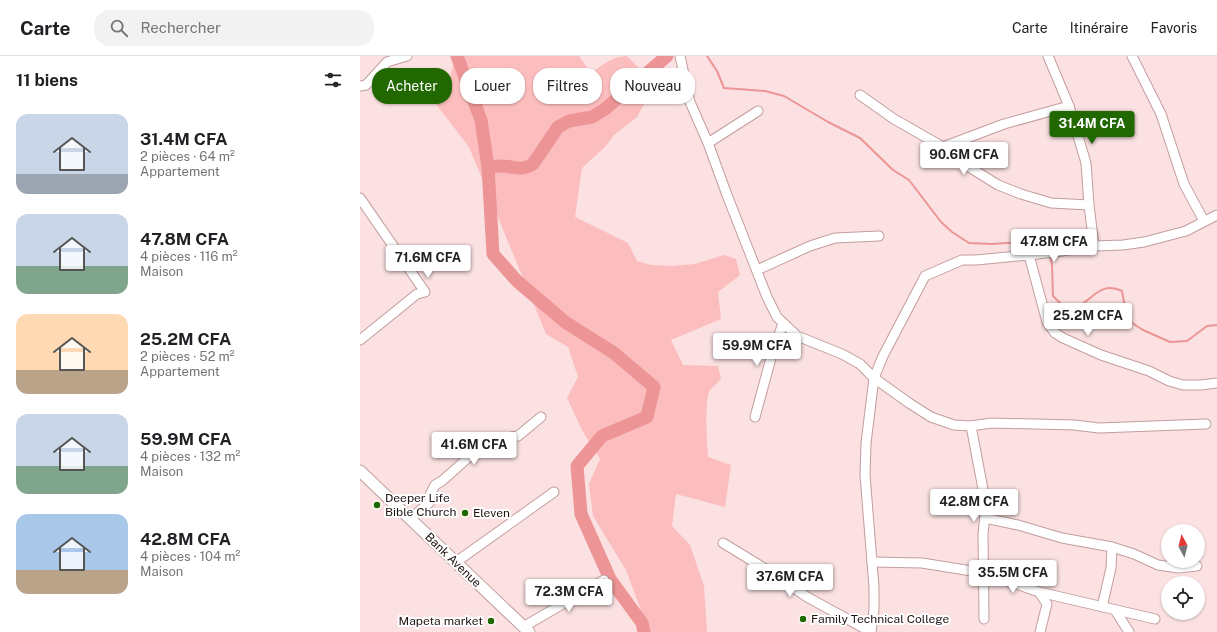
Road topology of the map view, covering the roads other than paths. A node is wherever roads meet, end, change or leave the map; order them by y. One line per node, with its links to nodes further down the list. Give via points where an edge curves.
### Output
1 (407, 56): 5 (street, via 387,62 366,85)
2 (680, 56): 9 (street, via 690,102)
3 (1048, 56): 7 (street)
4 (1132, 56): 14 (street, via 1162,114 1184,184)
5 (360, 86)
6 (860, 95): 10 (street, via 894,119)
7 (1069, 106): 10 (street, via 1004,124); 12 (street, via 1086,163)
8 (758, 111): 9 (street)
9 (708, 143): 18 (street)
10 (943, 147): 12 (street, via 966,165 1010,190 1051,203)
11 (360, 198): 20 (street, via 425,292 418,294)
12 (1089, 205): 16 (street)
13 (1217, 215): 14 (street)
14 (1204, 221): 16 (street, via 1186,231 1144,242)
15 (879, 236): 18 (street, via 835,238 810,246)
16 (1094, 246): 17 (street)
17 (1029, 255): 21 (street, via 962,260 925,276); 22 (street, via 1047,322 1059,336 1176,383)
18 (757, 270): 19 (street, via 777,317)
19 (783, 323): 21 (street, via 797,336 860,364); 24 (street)
20 (360, 340)
21 (874, 378): 26 (street, via 931,417 954,425); 34 (street, via 865,475)
22 (1217, 383)
23 (541, 417): 30 (street, via 518,436 493,440 470,456 435,485 430,502)
24 (755, 417)
25 (1206, 424): 26 (street, via 1099,428 1006,423)
26 (971, 426): 29 (street, via 986,505)
27 (360, 471): 30 (street, Bank Avenue)
28 (554, 492): 33 (street)
29 (985, 518): 32 (street, via 1062,538); 36 (street)
30 (410, 519): 33 (street, Bank Avenue)
31 (723, 543): 44 (street, via 807,597)
32 (1112, 547): 35 (street); 39 (street, via 1111,568)
33 (456, 562): 43 (street, Bank Avenue)
34 (872, 562): 36 (street, via 922,564); 44 (street, via 874,610)
35 (1161, 565)
36 (984, 573): 38 (street); 41 (street)
37 (604, 580): 43 (street)
38 (1039, 592): 39 (street); 45 (street, via 1048,604)
39 (1102, 607): 40 (street)
40 (1115, 610): 42 (street); 46 (street)
41 (984, 618)
42 (1155, 619)
43 (526, 630)
44 (871, 632)
45 (1040, 632)
46 (1129, 632)

